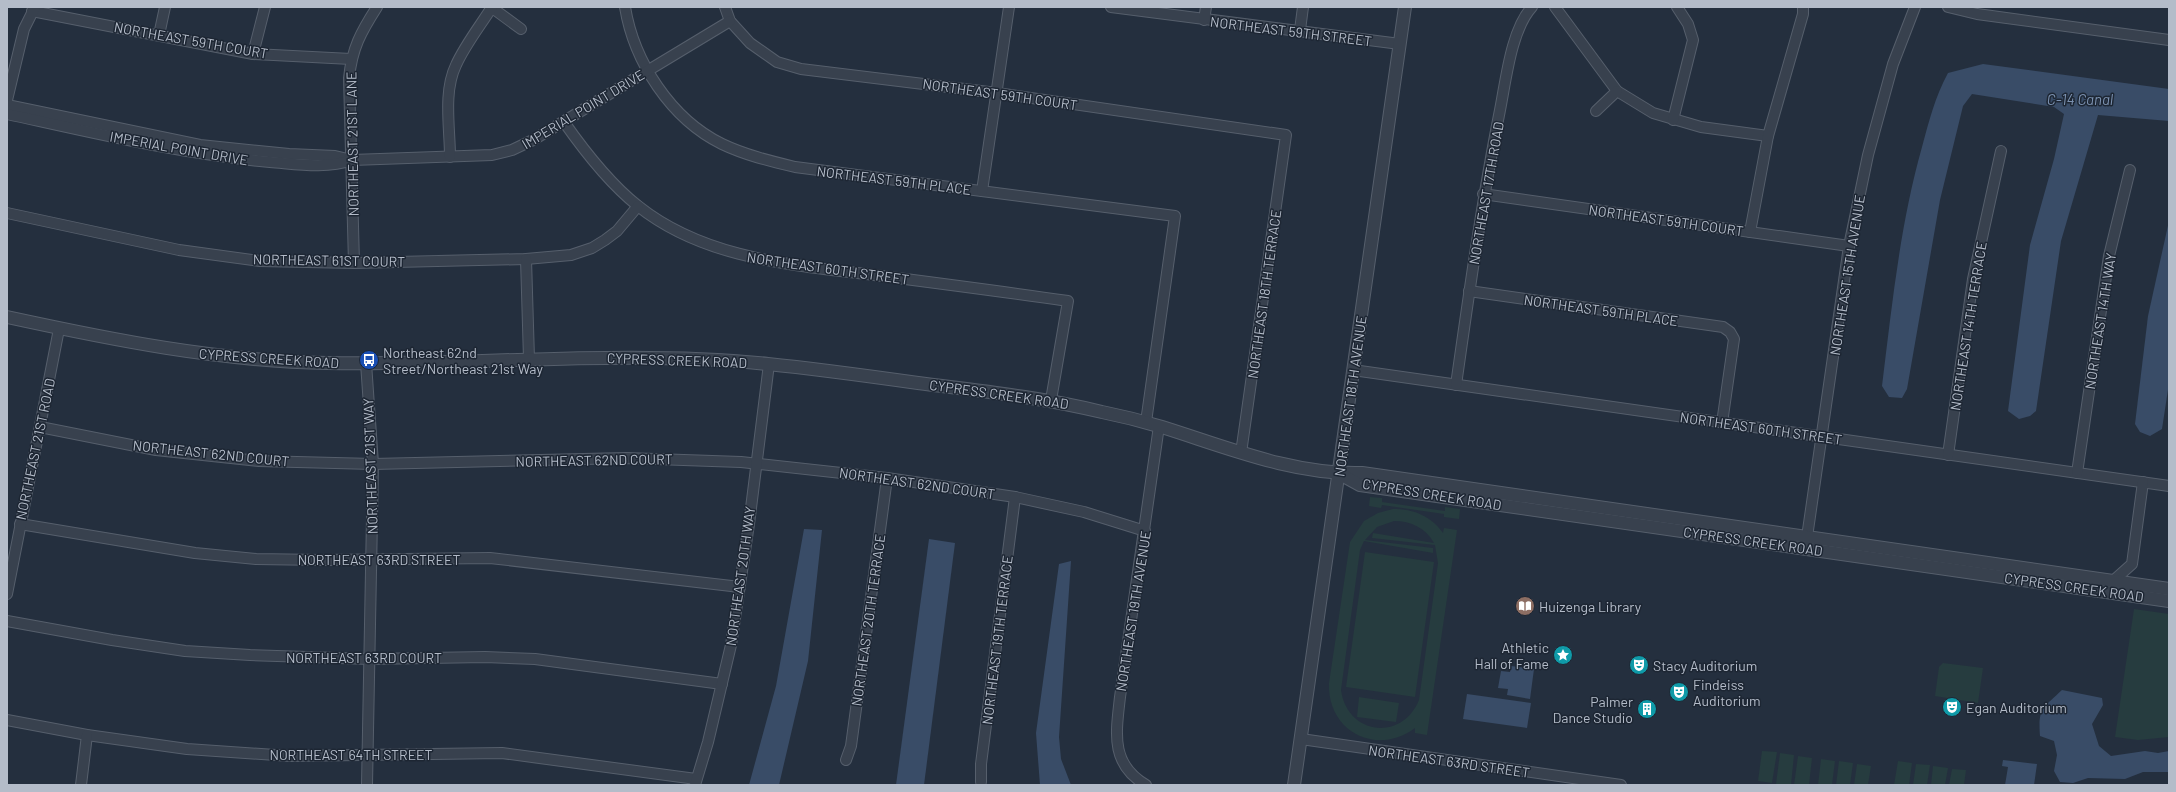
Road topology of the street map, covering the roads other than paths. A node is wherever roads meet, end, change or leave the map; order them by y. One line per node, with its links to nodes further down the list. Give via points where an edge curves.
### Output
1 (165, 7): 23 (street)
2 (265, 7): 26 (street)
3 (376, 7): 27 (street, NORTHEAST 21ST LANE, via 358,36)
4 (492, 7): 21 (street); 41 (street, via 456,65 452,77 449,92)
5 (625, 7): 28 (street, via 635,44)
6 (725, 7): 20 (street)
7 (1009, 7): 30 (street)
8 (1111, 7): 19 (street, NORTHEAST 59TH STREET)
9 (1206, 7): 19 (street)
10 (1303, 7): 22 (street)
11 (1405, 7): 25 (street, NORTHEAST 18TH AVENUE)
12 (1532, 7): 45 (street, NORTHEAST 17TH ROAD, via 1519,28 1508,67)
13 (1555, 7): 29 (street)
14 (1677, 7): 35 (street, via 1688,24 1692,40)
15 (1804, 7): 38 (street)
16 (1915, 7): 49 (street, NORTHEAST 15TH AVENUE, via 1893,64 1878,117)
17 (1948, 7): 24 (street, via 1977,14)
18 (33, 9): 23 (street, NORTHEAST 59TH COURT); 31 (street, via 24,29)
19 (1204, 20): 22 (street, NORTHEAST 59TH STREET)
20 (730, 21): 28 (street, IMPERIAL POINT DRIVE); 30 (street, NORTHEAST 59TH COURT, via 750,43 772,58 801,69)
21 (521, 29)
22 (1300, 30): 25 (street, NORTHEAST 59TH STREET)
23 (159, 35): 26 (street, NORTHEAST 59TH COURT)
24 (2169, 40)
25 (1400, 44): 58 (street, NORTHEAST 18TH AVENUE)
26 (253, 54): 27 (street, NORTHEAST 59TH COURT)
27 (351, 59): 42 (street, NORTHEAST 21ST LANE, via 349,78)
28 (647, 71): 36 (street, IMPERIAL POINT DRIVE); 44 (street, NORTHEAST 59TH PLACE, via 670,102 693,124 721,143 755,158 794,167)
29 (1617, 91): 33 (street); 35 (street, via 1653,113)
30 (997, 93): 37 (street, NORTHEAST 59TH COURT); 44 (street)
31 (7, 100)
32 (7, 105): 39 (street, IMPERIAL POINT DRIVE)
33 (1596, 111)
34 (7, 114): 39 (street, IMPERIAL POINT DRIVE)
35 (1673, 120): 38 (street, via 1701,127)
36 (564, 122): 41 (street, IMPERIAL POINT DRIVE, via 512,150 492,155); 46 (street, NORTHEAST 60TH STREET, via 597,166)
37 (1286, 134): 66 (street, NORTHEAST 18TH TERRACE)
38 (1768, 136): 48 (street)
39 (182, 146): 42 (street, IMPERIAL POINT DRIVE, via 244,160 289,164 337,165)
40 (2001, 151): 67 (street, NORTHEAST 14TH TERRACE, via 1973,279)
41 (450, 157): 42 (street, IMPERIAL POINT DRIVE)
42 (352, 160): 51 (street, NORTHEAST 21ST LANE)
43 (2130, 170): 71 (street, NORTHEAST 14TH WAY, via 2108,256)
44 (982, 191): 61 (street, NORTHEAST 59TH PLACE, via 1175,216)
45 (1483, 194): 48 (street, NORTHEAST 59TH COURT); 52 (street, NORTHEAST 17TH ROAD)
46 (638, 206): 50 (street, NORTHEAST 61ST COURT, via 617,231 592,248 571,255); 60 (street, NORTHEAST 60TH STREET, via 686,235 715,248 745,256 1068,301)
47 (7, 213): 51 (street, NORTHEAST 61ST COURT, via 179,250 260,261)
48 (1750, 232): 49 (street, NORTHEAST 59TH COURT)
49 (1849, 246): 65 (street, NORTHEAST 15TH AVENUE)
50 (526, 259): 51 (street, NORTHEAST 61ST COURT); 55 (street)
51 (354, 262)
52 (1469, 291): 59 (street, NORTHEAST 17TH ROAD); 62 (street, NORTHEAST 59TH PLACE, via 1723,327 1734,339)
53 (7, 317): 54 (street, CYPRESS CREEK ROAD)
54 (60, 329): 56 (street, CYPRESS CREEK ROAD, via 219,357); 64 (street, NORTHEAST 21ST ROAD)
55 (529, 359): 56 (street, CYPRESS CREEK ROAD); 57 (street, CYPRESS CREEK ROAD, via 650,357)
56 (366, 363): 68 (street, NORTHEAST 21ST WAY)
57 (768, 364): 60 (street, CYPRESS CREEK ROAD); 69 (street, NORTHEAST 20TH WAY)
58 (1353, 370): 59 (street, NORTHEAST 60TH STREET); 70 (street, NORTHEAST 18TH AVENUE)
59 (1456, 385): 62 (street, NORTHEAST 60TH STREET)
60 (1051, 400): 61 (street, CYPRESS CREEK ROAD)
61 (1146, 422): 63 (street, CYPRESS CREEK ROAD)
62 (1722, 423): 65 (street, NORTHEAST 60TH STREET)
63 (1159, 426): 66 (street, CYPRESS CREEK ROAD); 77 (street, NORTHEAST 19TH AVENUE)
64 (40, 428): 68 (street, NORTHEAST 62ND COURT, via 156,450 260,461); 76 (street, NORTHEAST 21ST ROAD)
65 (1822, 437): 67 (street, NORTHEAST 60TH STREET); 78 (street, NORTHEAST 15TH AVENUE)
66 (1241, 453): 70 (street, CYPRESS CREEK ROAD, via 1289,465)
67 (1948, 455): 71 (street, NORTHEAST 60TH STREET)
68 (373, 464): 69 (street, NORTHEAST 62ND COURT, via 626,458 691,459); 80 (street, NORTHEAST 21ST WAY)
69 (755, 464): 72 (street, NORTHEAST 62ND COURT); 82 (street, NORTHEAST 20TH WAY)
70 (1339, 473): 78 (street, CYPRESS CREEK ROAD, via 1362,473); 79 (street, CYPRESS CREEK ROAD, via 1360,485); 92 (street, NORTHEAST 18TH AVENUE)
71 (2077, 473): 73 (street, NORTHEAST 60TH STREET)
72 (887, 478): 75 (street, NORTHEAST 62ND COURT); 94 (street, NORTHEAST 20TH TERRACE, via 852,746)
73 (2143, 482): 74 (street, NORTHEAST 60TH STREET); 81 (street, via 2132,564)
74 (2169, 486)
75 (1015, 497): 77 (street, NORTHEAST 62ND COURT, via 1084,512); 96 (street, NORTHEAST 19TH TERRACE, via 981,764)
76 (20, 524): 80 (street, NORTHEAST 63RD STREET, via 195,553 256,559); 85 (street, NORTHEAST 21ST ROAD)
77 (1145, 531): 99 (street, NORTHEAST 19TH AVENUE, via 1116,734 1123,762 1137,779)
78 (1808, 536): 79 (street, NORTHEAST 15TH AVENUE); 81 (street, CYPRESS CREEK ROAD)
79 (1806, 549): 83 (street, CYPRESS CREEK ROAD)
80 (372, 559): 82 (street, NORTHEAST 63RD STREET, via 490,558); 88 (street, NORTHEAST 21ST WAY)
81 (2113, 581): 83 (street, CYPRESS CREEK ROAD)
82 (740, 587): 89 (street, NORTHEAST 20TH WAY)
83 (2126, 589): 84 (street, CYPRESS CREEK ROAD); 86 (street, CYPRESS CREEK ROAD)
84 (2169, 589)
85 (7, 594)
86 (2169, 601)
87 (7, 621): 88 (street, NORTHEAST 63RD COURT, via 185,651)
88 (370, 659): 89 (street, NORTHEAST 63RD COURT, via 535,659); 93 (street, NORTHEAST 21ST WAY)
89 (722, 684): 95 (street, NORTHEAST 20TH WAY)
90 (7, 720): 91 (street, NORTHEAST 64TH STREET)
91 (87, 735): 93 (street, NORTHEAST 64TH STREET, via 203,750 290,756); 97 (street)
92 (1301, 740): 100 (street, NORTHEAST 18TH AVENUE); 101 (street, NORTHEAST 63RD STREET)
93 (368, 754): 95 (street, NORTHEAST 64TH STREET, via 502,754); 98 (street, NORTHEAST 21ST WAY)
94 (846, 760)
95 (695, 782)
96 (981, 782)
97 (80, 785)
98 (367, 785)
99 (1146, 785)
100 (1294, 785)
101 (1621, 785)

